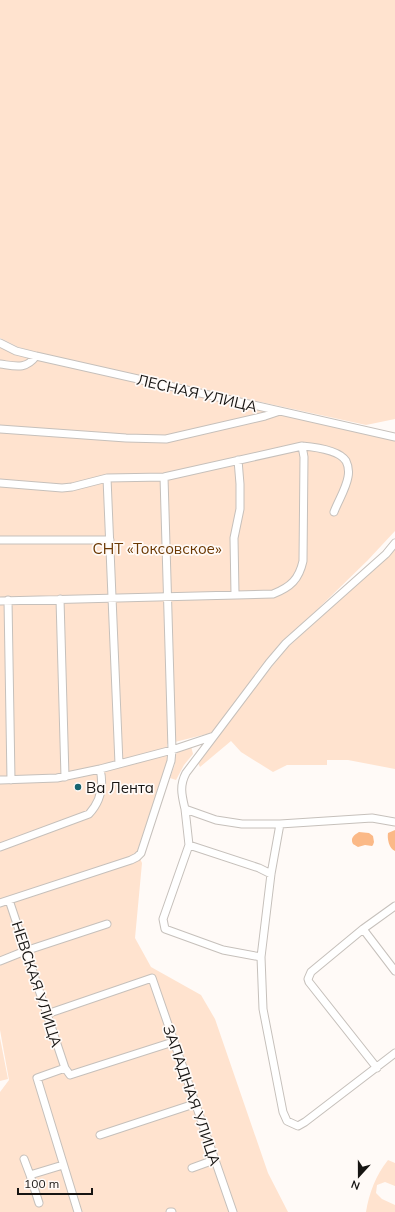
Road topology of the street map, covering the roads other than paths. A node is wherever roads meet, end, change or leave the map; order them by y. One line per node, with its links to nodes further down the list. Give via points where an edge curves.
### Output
1 (0, 343): 2 (street, ЛЕСНАЯ УЛИЦА)
2 (36, 356): 3 (street, via 27,365); 4 (street, ЛЕСНАЯ УЛИЦА)
3 (0, 364)
4 (280, 411): 5 (street, via 166,439); 6 (street, ЛЕСНАЯ УЛИЦА)
5 (0, 429)
6 (395, 437)
7 (302, 446): 8 (street); 12 (street, via 338,454 346,461 346,486); 16 (street, via 303,561 300,571 296,579 284,590 273,594)
8 (238, 460): 9 (street); 16 (street, via 240,509 234,538)
9 (164, 477): 10 (street); 17 (street)
10 (107, 478): 11 (street, via 62,488); 14 (street)
11 (0, 483)
12 (334, 512)
13 (0, 540): 14 (street)
14 (110, 540): 18 (street)
15 (395, 543): 21 (street, via 386,554 286,643)
16 (235, 594): 17 (street)
17 (168, 596): 18 (street); 22 (street)
18 (113, 598): 19 (street); 23 (street)
19 (60, 599): 20 (street); 25 (street)
20 (4, 600): 27 (street)
21 (214, 736): 22 (street); 28 (street, via 183,779 181,793)
22 (172, 750): 23 (street); 34 (street, via 160,796 141,853 136,858)
23 (119, 764): 24 (street)
24 (100, 769): 25 (street); 32 (street, via 100,793 96,807 89,814)
25 (65, 777): 27 (street)
26 (0, 780): 27 (street)
27 (11, 780)
28 (185, 809): 30 (street, via 216,820 242,824); 31 (street)
29 (395, 822): 30 (street, via 372,818)
30 (280, 824): 33 (street)
31 (189, 845): 33 (street); 40 (street, via 163,919 165,929 223,950)
32 (0, 847)
33 (271, 874): 40 (street)
34 (9, 900): 35 (street); 39 (street, НЕВСКАЯ УЛИЦА)
35 (0, 903)
36 (395, 906): 38 (street)
37 (107, 924): 39 (street)
38 (363, 928): 42 (street); 47 (street, via 311,972 308,979)
39 (25, 951): 41 (street); 43 (street, НЕВСКАЯ УЛИЦА)
40 (261, 957): 47 (street, via 263,1009 287,1122 298,1126 305,1122)
41 (0, 961)
42 (395, 971)
43 (46, 1014): 44 (street, ЗАПАДНАЯ УЛИЦА, via 152,978); 46 (street, НЕВСКАЯ УЛИЦА)
44 (173, 1042): 46 (street, via 70,1075); 48 (street, ЗАПАДНАЯ УЛИЦА)
45 (395, 1053): 47 (street)
46 (65, 1068): 52 (street, via 37,1078)
47 (376, 1068)
48 (194, 1104): 49 (street); 51 (street, ЗАПАДНАЯ УЛИЦА)
49 (100, 1135)
50 (24, 1159): 54 (street)
51 (214, 1160): 53 (street); 57 (street, ЗАПАДНАЯ УЛИЦА)
52 (63, 1165): 54 (street); 56 (street)
53 (192, 1168)
54 (30, 1175): 55 (street)
55 (39, 1203)
56 (78, 1212)
57 (232, 1212)

